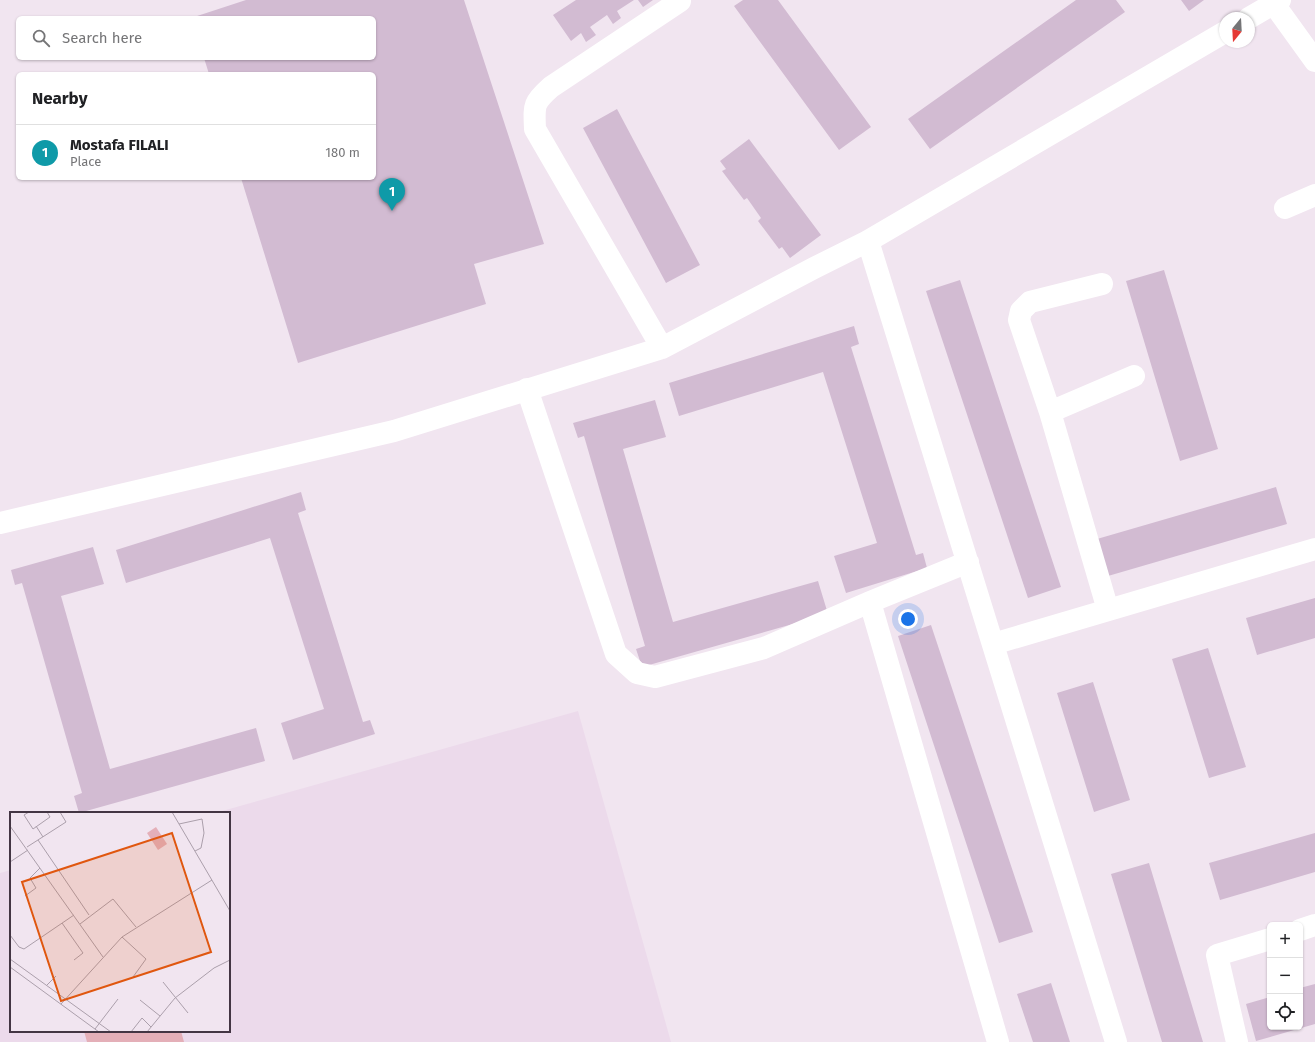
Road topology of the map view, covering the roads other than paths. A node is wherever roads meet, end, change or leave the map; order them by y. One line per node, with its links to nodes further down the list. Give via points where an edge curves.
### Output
1 (680, 1): 10 (street, via 551,87 538,98 535,110 536,129)
2 (1275, 1): 3 (street); 5 (street)
3 (1255, 14)
4 (1219, 36): 8 (street)
5 (1315, 61)
6 (1315, 194): 7 (street)
7 (1285, 208)
8 (868, 241): 10 (street); 16 (street)
9 (1102, 284): 13 (street, via 1030,302 1021,311 1019,320)
10 (662, 348): 12 (street)
11 (1134, 376): 13 (street)
12 (527, 389): 14 (street, via 394,430); 17 (street, via 616,654 637,673 655,677 764,648)
13 (1050, 412): 18 (street)
14 (0, 523)
15 (1315, 549): 18 (street)
16 (968, 562): 17 (street); 19 (street)
17 (870, 602): 23 (street)
18 (1108, 610): 19 (street)
19 (993, 644): 24 (street)
20 (1315, 925): 21 (street)
21 (1303, 929)
22 (1267, 940): 25 (street, via 1217,955)
23 (998, 1042)
24 (1116, 1042)
25 (1237, 1042)

